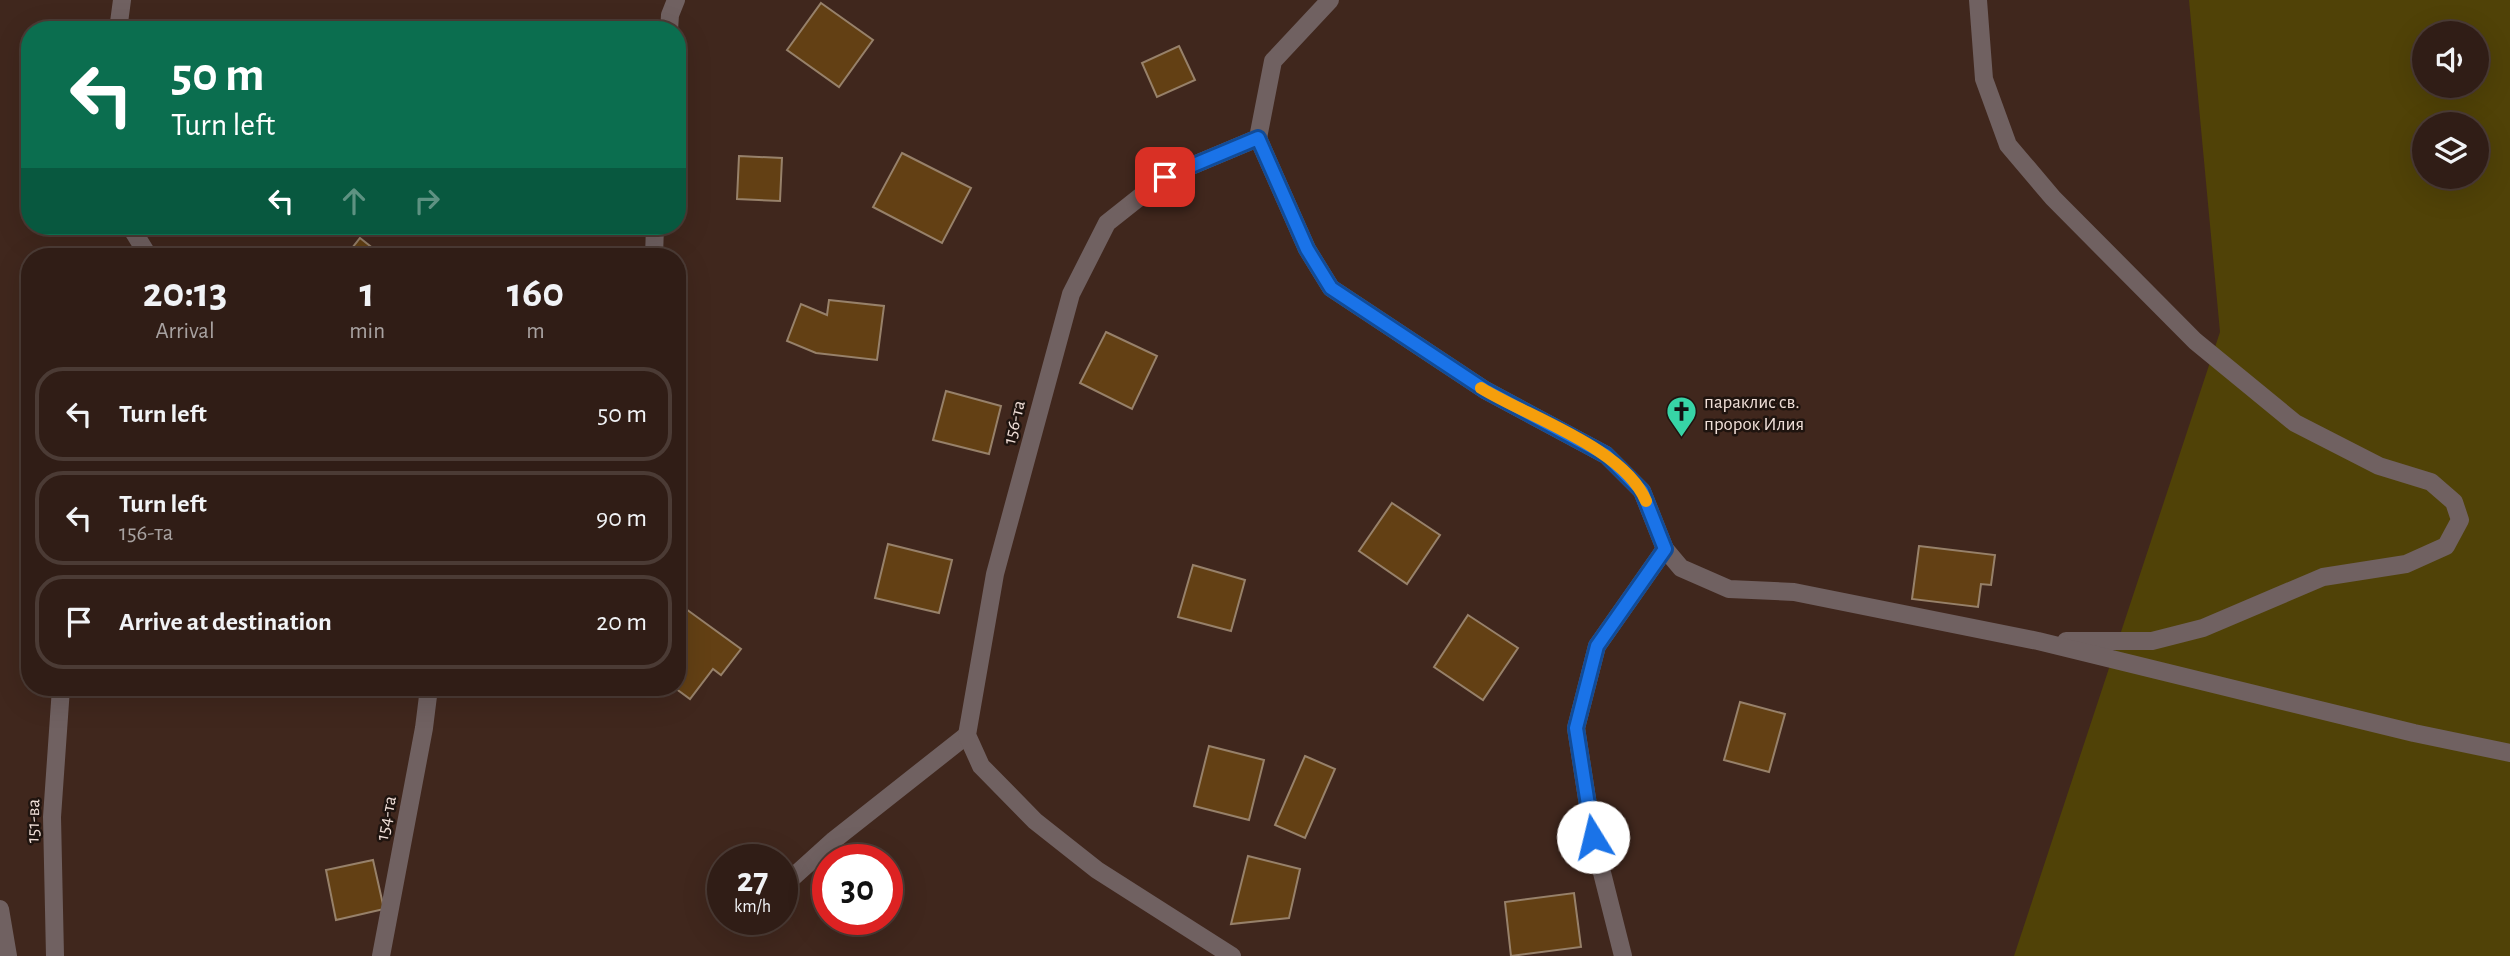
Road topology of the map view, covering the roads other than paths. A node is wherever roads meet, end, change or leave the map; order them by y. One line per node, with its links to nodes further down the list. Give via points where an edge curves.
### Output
1 (122, 0): 5 (street)
2 (677, 0): 6 (street)
3 (1330, 0): 7 (street, via 1273,61)
4 (1978, 0): 9 (street, via 1984,79 2008,145 2053,198 2195,341 2294,423 2379,466 2431,482 2454,502 2460,520 2446,545 2406,564 2323,577 2203,628 2152,641)
5 (119, 21)
6 (670, 21)
7 (1258, 138): 8 (street, via 1307,249 1331,288 1485,390 1606,455 1642,491); 12 (street, 156-та, via 1165,177 1107,223 1071,294 995,574)
8 (1665, 549): 9 (street, via 1681,568 1729,589 1794,592); 20 (street, via 1597,646 1576,728 1593,837)
9 (2038, 641): 13 (street)
10 (60, 696): 17 (street, 151-ва, via 52,817)
11 (428, 696): 18 (street, 154-та)
12 (967, 735): 14 (street); 19 (street, via 981,766 1035,821 1097,870)
13 (2510, 753)
14 (798, 873)
15 (0, 909): 16 (street)
16 (8, 956)
17 (55, 956)
18 (381, 956)
19 (1232, 956)
20 (1623, 956)

